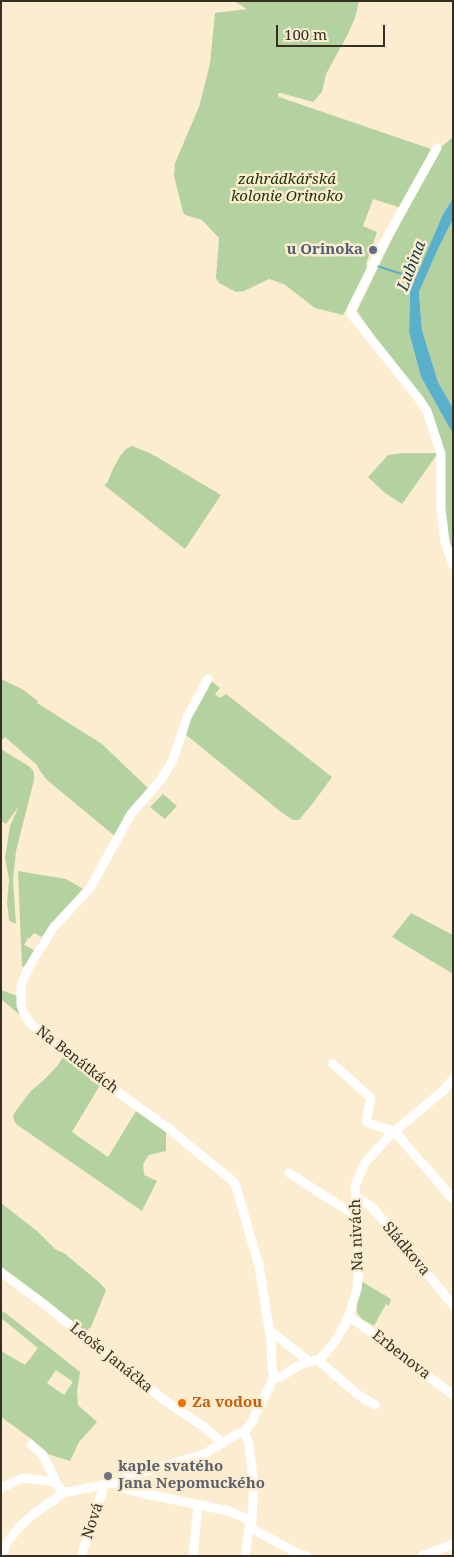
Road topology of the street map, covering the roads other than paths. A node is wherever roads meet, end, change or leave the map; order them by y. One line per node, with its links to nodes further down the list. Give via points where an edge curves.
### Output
1 (437, 148): 2 (street, via 385,241 352,308 352,315 427,411 441,454 441,509 445,542)
2 (453, 566)
3 (208, 679): 14 (street, Na Benátkách, via 187,717 173,760 160,781 131,814 90,888 53,928 29,966 21,985 21,1002 32,1025 50,1041 168,1128 235,1183 259,1266)
4 (333, 1064): 6 (street, via 371,1098 366,1121)
5 (452, 1081): 6 (street, Na nivách)
6 (394, 1131): 8 (street, Na nivách, via 365,1163 355,1186); 9 (street)
7 (289, 1173): 10 (street, via 353,1214)
8 (356, 1197): 10 (street, Na nivách); 12 (street, Sládkova, via 378,1214)
9 (453, 1199)
10 (357, 1213): 13 (street, Na nivách, via 359,1272)
11 (1, 1272): 20 (street, Leoše Janáčka)
12 (453, 1305)
13 (349, 1317): 15 (street, Na nivách, via 334,1343); 17 (street, Erbenova)
14 (270, 1333): 15 (street); 16 (street, Na Benátkách)
15 (314, 1361): 16 (street, Na nivách); 18 (street)
16 (274, 1377): 19 (street)
17 (453, 1395)
18 (375, 1406)
19 (244, 1432): 20 (street); 28 (street, via 249,1444 254,1485)
20 (223, 1443): 23 (street, via 204,1454)
21 (32, 1445): 22 (street, via 43,1455)
22 (56, 1482): 25 (street, via 23,1478); 26 (street)
23 (117, 1482): 24 (street); 27 (street, via 126,1489)
24 (100, 1485): 26 (street); 31 (street, Nová, via 102,1492)
25 (1, 1488)
26 (62, 1493): 30 (street, via 19,1527)
27 (198, 1504): 28 (street, via 229,1511 247,1518); 32 (street)
28 (250, 1523): 33 (street); 34 (street, via 258,1532)
29 (453, 1544): 35 (street)
30 (2, 1551)
31 (81, 1556)
32 (193, 1556)
33 (245, 1556)
34 (307, 1556)
35 (422, 1556)

